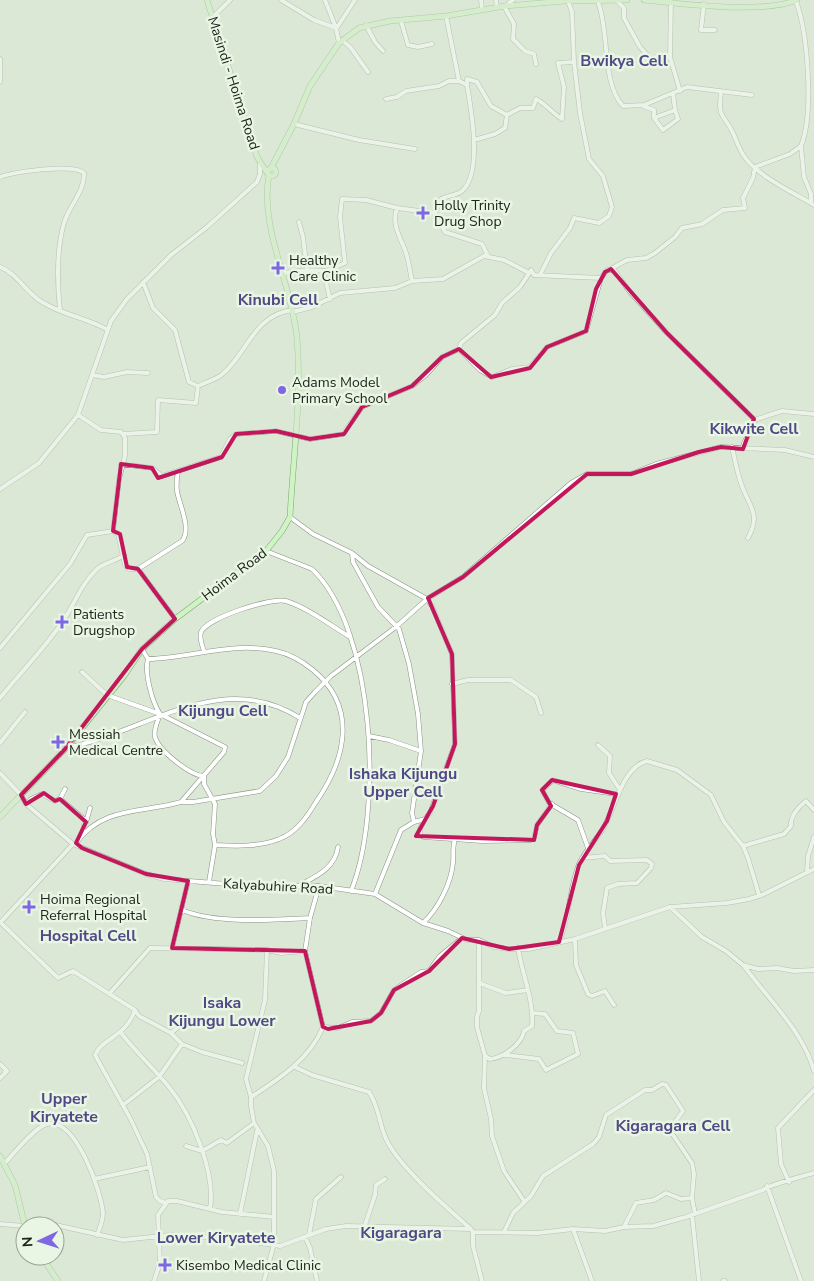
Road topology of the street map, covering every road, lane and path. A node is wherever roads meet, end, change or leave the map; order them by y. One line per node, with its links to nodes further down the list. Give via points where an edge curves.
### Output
1 (208, 0): 23 (main road, Masindi - Hoima Road)
2 (230, 0): 23 (street)
3 (281, 0): 26 (street)
4 (325, 0): 26 (street)
5 (355, 0): 26 (street)
6 (481, 0): 21 (street)
7 (496, 0): 20 (street)
8 (513, 0): 19 (street)
9 (579, 0): 10 (main road); 14 (main road)
10 (587, 0): 16 (main road)
11 (627, 0): 15 (main road)
12 (644, 0): 17 (main road)
13 (796, 0): 18 (main road, via 771,7); 50 (street, via 802,19 810,117)
14 (568, 1): 19 (main road); 33 (street, via 572,12)
15 (617, 1): 16 (main road); 31 (street, via 624,8 624,18 640,47 651,59)
16 (598, 2): 44 (street, via 610,73 618,99 623,106)
17 (671, 2): 18 (main road); 31 (street)
18 (704, 4): 27 (street, via 701,30)
19 (505, 6): 20 (main road); 34 (street, via 514,24 514,39 525,51 534,54)
20 (497, 7): 21 (main road)
21 (482, 9): 22 (main road)
22 (446, 16): 24 (main road); 36 (street)
23 (213, 17): 52 (main road, Masindi - Hoima Road, via 239,105)
24 (402, 20): 25 (main road); 29 (street, via 407,44 418,47)
25 (366, 25): 28 (main road); 30 (street)
26 (336, 29): 28 (street)
27 (715, 30)
28 (340, 42): 35 (street, via 351,48); 48 (main road, Hoima Road, via 310,86)
29 (432, 44)
30 (383, 52)
31 (670, 57): 39 (street)
32 (0, 59): 37 (street)
33 (574, 62): 46 (street, via 558,63 564,87 562,119 536,99 533,108 520,108); 67 (street, via 589,160 603,176 612,207 609,216 599,223 574,218)
34 (536, 64)
35 (368, 72)
36 (459, 81): 38 (street); 43 (street, via 406,91)
37 (0, 82)
38 (466, 85): 46 (street, via 467,80 477,82 491,106); 49 (street)
39 (680, 91): 40 (street, via 690,87); 41 (street)
40 (721, 92): 42 (street); 53 (street, via 719,106 723,119 730,126 743,155)
41 (673, 93): 44 (street); 45 (street)
42 (752, 95)
43 (386, 99)
44 (643, 106): 47 (street, via 654,110)
45 (675, 110): 47 (street); 47 (street, via 678,119 663,130)
46 (507, 115): 49 (street, via 505,128 499,133)
47 (654, 118)
48 (294, 124): 51 (street, via 359,140); 54 (main road, Hoima Road)
49 (474, 140): 58 (street, via 473,168 467,186 459,193 441,199)
50 (802, 146): 53 (street); 56 (street, via 804,177)
51 (415, 149)
52 (261, 164): 54 (main road, Masindi - Hoima Road); 70 (street, via 257,182)
53 (755, 167): 56 (street); 64 (street, via 743,198 745,208 723,210 702,224 682,228 655,253 646,258 627,260)
54 (271, 172): 66 (main road, Hoima Road, via 267,204)
55 (0, 176): 72 (street, via 57,169 79,169 84,173 82,185 65,220 57,256)
56 (812, 204)
57 (397, 208): 58 (street); 65 (street, via 366,200 341,200 345,263); 69 (street, via 397,232)
58 (435, 213): 60 (street, via 445,232 482,244)
59 (299, 222): 62 (street)
60 (488, 256): 63 (street, via 529,273); 69 (street, via 475,259 448,278)
61 (0, 267): 72 (street, via 10,272 42,302)
62 (307, 270): 65 (street); 66 (street)
63 (531, 270): 67 (street, via 534,275); 75 (street, via 495,315 461,342)
64 (609, 270): 68 (street); 81 (street, via 619,275 667,333)
65 (326, 271): 71 (street)
66 (284, 273): 73 (main road, Hoima Road)
67 (540, 275): 68 (street)
68 (601, 278): 75 (street, via 586,331 548,347 530,367 490,376)
69 (412, 281): 71 (street, via 396,288 340,293)
70 (143, 282): 74 (street, via 115,315); 78 (street, via 153,308 175,330 189,382)
71 (330, 299): 73 (street, via 312,308)
72 (60, 310): 74 (street)
73 (293, 311): 78 (street, via 282,311 263,324 221,375); 83 (main road, Hoima Road, via 300,388)
74 (108, 330): 77 (street)
75 (459, 349): 83 (street, via 442,357 410,387 362,407 342,434 310,439)
76 (148, 373): 77 (street)
77 (92, 375): 80 (street)
78 (198, 386): 82 (street, via 196,403 158,400 157,432)
79 (814, 414): 81 (street, via 782,411)
80 (78, 415): 82 (street, via 101,430); 89 (street, via 39,463)
81 (754, 420): 85 (street)
82 (123, 434): 87 (street, via 125,456)
83 (296, 437): 88 (street, via 276,431 236,434 221,458); 90 (main road, Hoima Road)
84 (732, 447): 85 (street); 92 (street, via 742,487 754,513 755,525); 97 (street, via 676,458 631,474 587,474 463,576)
85 (743, 449): 86 (street, via 794,451)
86 (814, 457)
87 (121, 464): 88 (street, via 152,468 162,476); 91 (street)
88 (178, 471): 96 (street, via 177,490 184,538)
89 (0, 489)
90 (290, 517): 93 (main road, Hoima Road); 94 (street, via 322,540)
91 (113, 531): 95 (street, via 119,535); 101 (street, via 87,535 70,564)
92 (748, 538)
93 (266, 551): 98 (main road, Hoima Road); 100 (street, via 312,569 317,574 332,594)
94 (352, 553): 97 (street, via 368,566); 99 (street, via 353,562 378,607)
95 (124, 555): 96 (street, via 127,567); 110 (street, via 93,574 76,595 61,624)
96 (138, 569): 98 (street)
97 (427, 599): 99 (street); 108 (street, via 450,649)
98 (175, 619): 102 (main road, Hoima Road)
99 (397, 626): 105 (street); 119 (street, via 415,689)
100 (350, 636): 103 (street, via 284,601 266,601 205,627 200,637); 105 (street)
101 (0, 648)
102 (142, 649): 104 (street); 109 (main road, Hoima Road)
103 (204, 651): 104 (street); 107 (street, via 244,648 277,651 301,661)
104 (148, 659): 113 (street, via 148,676)
105 (355, 659): 107 (street); 115 (street)
106 (82, 672): 109 (street)
107 (326, 682): 114 (street, via 306,702); 141 (street, via 340,706 343,736 333,773 319,799 301,824 280,839 257,844)
108 (454, 683): 112 (street, via 511,680 536,697); 134 (street, via 455,748)
109 (107, 695): 113 (street); 118 (main road, Hoima Road)
110 (0, 698)
111 (25, 712): 116 (street)
112 (541, 713)
113 (160, 714): 114 (street, via 199,703 242,698 272,704); 118 (street, via 115,734); 121 (street, via 154,731 159,743 179,764 197,776); 121 (street, via 225,747)
114 (300, 718): 127 (street, via 288,757 268,784 254,794)
115 (370, 736): 119 (street); 152 (street, via 371,765 363,843 359,870)
116 (0, 743)
117 (598, 745): 123 (street, via 610,756 609,773)
118 (66, 748): 125 (main road, Hoima Road)
119 (421, 751): 135 (street, via 412,813)
120 (0, 773): 125 (street)
121 (204, 776): 127 (street, via 204,784); 128 (street)
122 (65, 789): 126 (street)
123 (620, 790): 124 (street); 142 (street, via 634,767 643,762 652,761 677,770 711,795 724,822)
124 (616, 794): 130 (street, via 593,792 553,780 542,791); 144 (street, via 607,821)
125 (21, 795): 129 (street); 133 (main road, Hoima Road)
126 (60, 798): 129 (street, via 55,801 42,794); 136 (street, via 82,815)
127 (213, 798): 128 (street); 141 (street)
128 (181, 802): 137 (street, via 107,817)
129 (26, 804): 140 (street, Kalyabuhire Road)
130 (552, 804): 139 (street, via 537,825 533,839 494,842); 144 (street, via 578,820)
131 (90, 808): 136 (street)
132 (814, 810): 142 (street, via 806,801 794,813 791,826 784,834)
133 (0, 817)
134 (425, 819): 135 (street); 139 (street, via 420,830 422,836)
135 (414, 822): 153 (street, via 401,830)
136 (85, 824): 137 (street)
137 (81, 837): 140 (street)
138 (814, 837): 147 (street)
139 (455, 839): 159 (street, via 447,884 436,908)
140 (74, 844): 148 (street, Kalyabuhire Road, via 146,874); 158 (street)
141 (215, 844): 149 (street)
142 (742, 846): 154 (street, via 752,866)
143 (338, 848): 150 (street, via 337,857 330,866)
144 (588, 848): 145 (street)
145 (582, 858): 160 (street, via 605,856 610,861 647,860 652,864 637,883 606,888); 164 (street, via 566,925)
146 (814, 869): 147 (street, Kalyabuhire Road)
147 (807, 872): 154 (street, Kalyabuhire Road)
148 (188, 881): 149 (street, Kalyabuhire Road); 156 (street)
149 (210, 882): 150 (street, Kalyabuhire Road)
150 (298, 886): 151 (street, Kalyabuhire Road)
151 (319, 886): 152 (street, Kalyabuhire Road); 157 (street)
152 (351, 891): 153 (street, Kalyabuhire Road)
153 (375, 894): 159 (street, Kalyabuhire Road)
154 (759, 894): 155 (street, Kalyabuhire Road, via 727,903)
155 (670, 907): 160 (street, Kalyabuhire Road); 169 (street, via 702,937)
156 (182, 910): 157 (street, via 212,918); 165 (street)
157 (310, 918): 168 (street)
158 (0, 923): 173 (street, via 58,978 73,971 79,972)
159 (423, 923): 161 (street, Kalyabuhire Road)
160 (605, 928): 162 (street, Kalyabuhire Road)
161 (462, 938): 163 (street, Kalyabuhire Road); 178 (street, via 440,956 429,971 421,972 394,990 381,1013 371,1021 352,1022 338,1028)
162 (575, 939): 164 (street, Kalyabuhire Road); 174 (street, via 576,962 588,994 591,996 604,991)
163 (480, 940): 166 (street, Kalyabuhire Road, via 494,947); 171 (street)
164 (558, 942): 166 (street, Kalyabuhire Road, via 529,949)
165 (172, 948): 167 (street); 173 (street, via 148,948)
166 (518, 948): 172 (street)
167 (267, 950): 168 (street, via 281,953); 191 (street, via 265,1000 246,1079)
168 (305, 951): 178 (street)
169 (743, 965): 170 (street, via 758,969); 187 (street, via 800,1039 809,1053)
170 (814, 970)
171 (479, 983): 172 (street, via 506,993); 183 (street, via 477,1027)
172 (528, 990): 176 (street)
173 (109, 994): 175 (street)
174 (614, 1006)
175 (135, 1010): 179 (street); 180 (street, via 139,1016)
176 (532, 1013): 182 (street, via 532,1027 524,1031); 182 (street, via 545,1014 557,1031 573,1033 578,1054 546,1070 539,1059)
177 (184, 1023): 180 (street)
178 (323, 1027): 186 (street)
179 (121, 1033): 188 (street); 192 (street, via 94,1055)
180 (171, 1033): 181 (street)
181 (182, 1044): 184 (street); 188 (street)
182 (505, 1055): 183 (street, via 490,1059)
183 (486, 1056): 207 (street, via 484,1088 494,1144 504,1171)
184 (242, 1063)
185 (0, 1064): 189 (street, via 7,1071)
186 (295, 1067): 191 (street); 220 (street, via 369,1092 392,1150)
187 (814, 1071)
188 (159, 1077): 192 (street); 196 (street, via 188,1116)
189 (0, 1078)
190 (814, 1090): 204 (street, via 780,1124 777,1132 781,1164)
191 (252, 1097): 193 (street)
192 (123, 1104): 199 (street)
193 (254, 1123): 194 (street); 196 (street, via 228,1142 222,1140)
194 (257, 1130): 210 (street); 213 (street, via 268,1146 273,1162 276,1187)
195 (186, 1146): 196 (street)
196 (202, 1151): 209 (street, via 212,1192)
197 (0, 1156): 198 (main road)
198 (5, 1163): 202 (street, via 37,1129 52,1124 66,1128 76,1140); 212 (main road)
199 (150, 1167): 202 (street); 208 (street, via 156,1197)
200 (814, 1173): 204 (street)
201 (341, 1177): 224 (street, via 316,1199)
202 (94, 1179): 222 (street, via 103,1211)
203 (385, 1179): 216 (street, via 376,1185)
204 (789, 1182): 205 (street)
205 (767, 1186): 211 (street); 234 (street)
206 (692, 1198): 207 (street, via 692,1163 671,1132 683,1111 666,1085 662,1084 645,1090 609,1113 596,1142 546,1174); 211 (street); 218 (street, via 681,1199 666,1193 654,1200 640,1202)
207 (524, 1201): 221 (street, via 508,1221)
208 (166, 1203): 209 (street, via 177,1201); 223 (street, via 158,1215)
209 (210, 1209): 210 (street)
210 (240, 1214): 213 (street)
211 (693, 1214): 218 (street, via 653,1226); 233 (street)
212 (22, 1216)
213 (274, 1217): 225 (street)
214 (0, 1224): 215 (street)
215 (15, 1225)
216 (364, 1225): 220 (street); 224 (street, via 336,1227)
217 (65, 1227): 222 (street)
218 (624, 1227): 219 (street, via 605,1231)
219 (573, 1229): 221 (street); 232 (street)
220 (472, 1230): 221 (street); 231 (street)
221 (504, 1232)
222 (97, 1235): 223 (street, via 123,1240)
223 (160, 1236): 225 (street, via 228,1238); 228 (street, via 159,1269)
224 (307, 1236): 225 (street, via 285,1246); 230 (street)
225 (274, 1244): 229 (street)
226 (48, 1266): 227 (main road)
227 (58, 1281)
228 (154, 1281)
229 (264, 1281)
230 (317, 1281)
231 (482, 1281)
232 (592, 1281)
233 (699, 1281)
234 (801, 1281)

